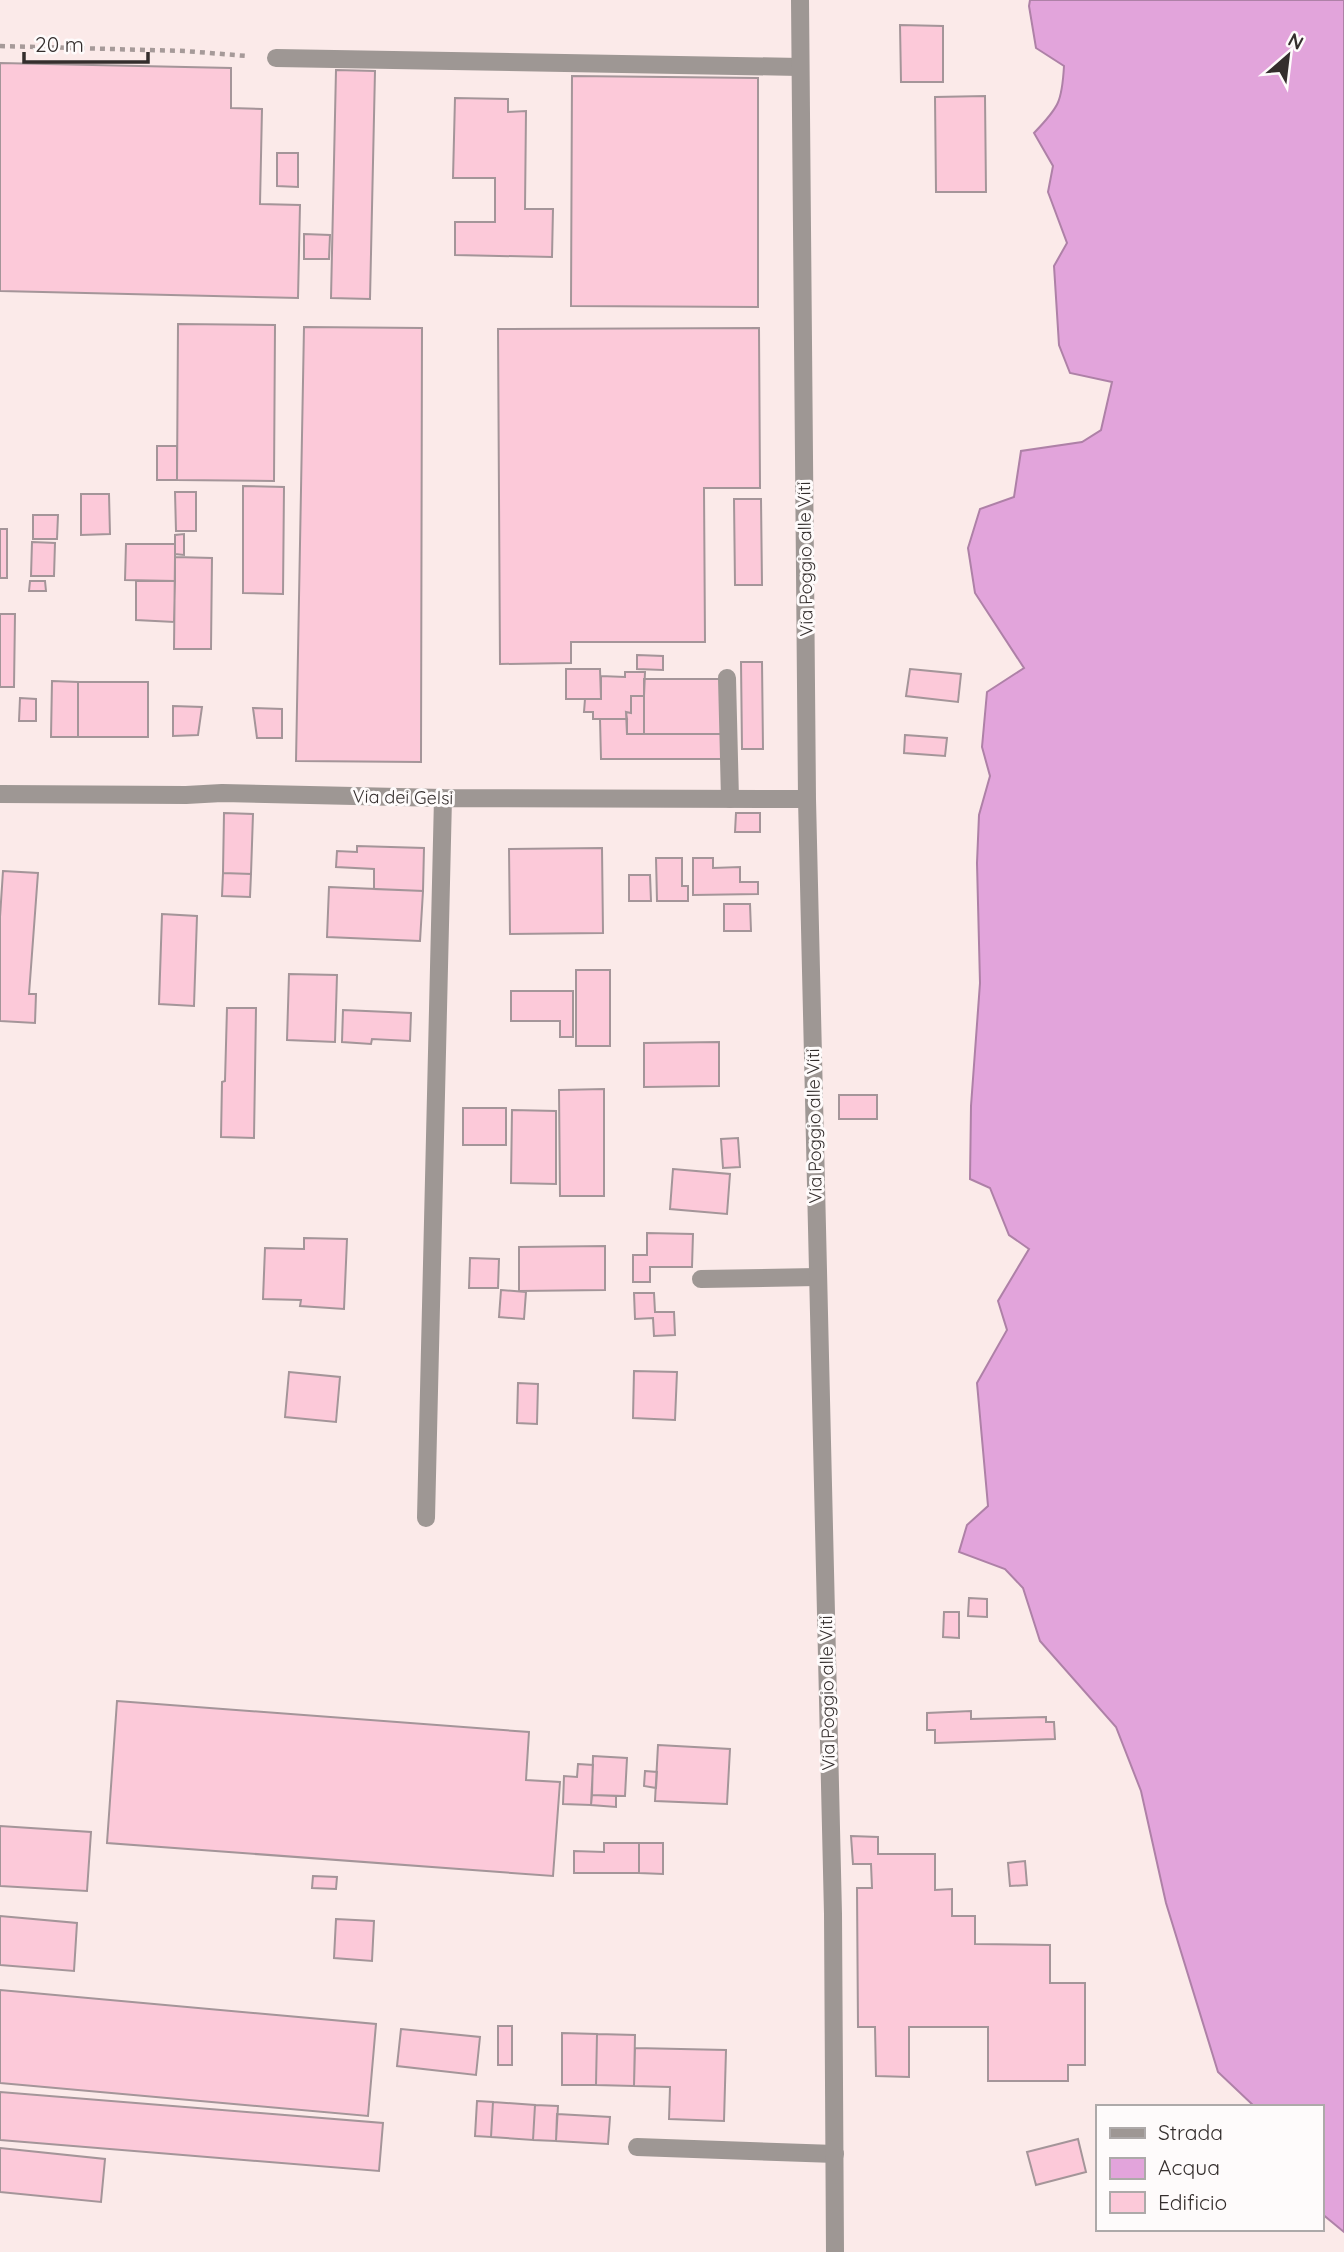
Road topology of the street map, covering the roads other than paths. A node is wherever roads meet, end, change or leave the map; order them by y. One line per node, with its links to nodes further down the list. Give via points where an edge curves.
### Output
1 (800, 0): 3 (street, Via Poggio alle Viti)
2 (276, 58): 3 (street)
3 (800, 67): 8 (street, Via Poggio alle Viti)
4 (727, 678): 7 (street)
5 (0, 794): 6 (street, Via dei Gelsi)
6 (443, 797): 7 (street, Via dei Gelsi); 11 (street)
7 (730, 799): 8 (street, Via dei Gelsi)
8 (807, 799): 9 (street, Via Poggio alle Viti)
9 (817, 1277): 10 (street); 13 (street, Via Poggio alle Viti)
10 (701, 1279)
11 (426, 1518)
12 (637, 2147): 13 (street)
13 (835, 2154): 14 (street, Via Poggio alle Viti)
14 (835, 2252)

